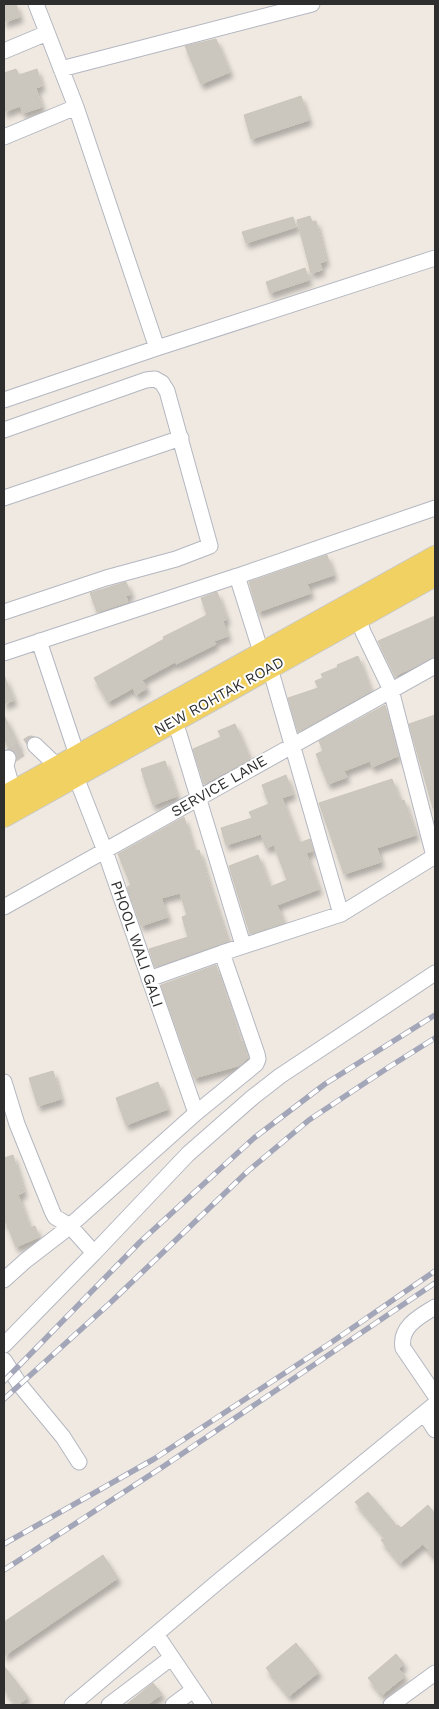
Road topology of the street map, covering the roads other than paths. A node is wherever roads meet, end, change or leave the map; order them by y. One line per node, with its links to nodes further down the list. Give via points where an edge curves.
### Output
1 (36, 4): 3 (street)
2 (312, 4): 5 (street)
3 (47, 33): 4 (street); 5 (street)
4 (4, 51)
5 (61, 69): 6 (street)
6 (76, 107): 7 (street); 9 (street)
7 (4, 137)
8 (435, 258): 9 (street)
9 (157, 348): 10 (street)
10 (4, 400)
11 (4, 430): 12 (street, via 155,379 167,390)
12 (181, 438): 13 (street); 18 (street, via 210,546)
13 (4, 498)
14 (435, 508): 17 (street)
15 (435, 556): 22 (main road, NEW ROHTAK ROAD)
16 (435, 576): 19 (main road, NEW ROHTAK ROAD)
17 (235, 577): 20 (street); 22 (street)
18 (4, 612)
19 (359, 619): 22 (main road, NEW ROHTAK ROAD); 24 (street)
20 (39, 641): 21 (street); 28 (street)
21 (4, 653)
22 (266, 660): 25 (main road, NEW ROHTAK ROAD); 27 (street); 28 (main road, NEW ROHTAK ROAD)
23 (435, 666): 24 (street, SERVICE LANE)
24 (391, 690): 27 (street, SERVICE LANE); 36 (street)
25 (174, 721): 31 (main road, NEW ROHTAK ROAD); 33 (street)
26 (35, 745): 30 (street)
27 (292, 745): 33 (street, SERVICE LANE); 38 (street)
28 (77, 755): 30 (main road, NEW ROHTAK ROAD)
29 (8, 758): 32 (street)
30 (57, 766): 32 (main road, NEW ROHTAK ROAD)
31 (76, 777): 34 (main road, NEW ROHTAK ROAD); 35 (street, PHOOL WALI GALI)
32 (8, 793)
33 (198, 799): 35 (street, SERVICE LANE); 39 (street)
34 (4, 817)
35 (104, 851): 37 (street, SERVICE LANE); 42 (street, PHOOL WALI GALI)
36 (435, 856): 38 (street)
37 (4, 907)
38 (340, 914): 39 (street)
39 (243, 945): 40 (street)
40 (222, 952): 42 (street); 44 (street, via 258,1059 250,1070)
41 (435, 973): 47 (street, via 266,1086 188,1154)
42 (149, 979): 44 (street, PHOOL WALI GALI)
43 (4, 1082): 45 (street)
44 (196, 1113): 46 (street)
45 (11, 1126): 46 (street, via 55,1217)
46 (70, 1226): 47 (street); 48 (street)
47 (94, 1253): 50 (street)
48 (4, 1280)
49 (435, 1307): 52 (street, via 412,1323 402,1344)
50 (4, 1344)
51 (4, 1360): 55 (street)
52 (435, 1395)
53 (429, 1408): 54 (street); 56 (street)
54 (435, 1430)
55 (79, 1462)
56 (156, 1634): 57 (street); 60 (street)
57 (171, 1658): 59 (street); 61 (street)
58 (435, 1673): 64 (street)
59 (194, 1690): 62 (street); 63 (street)
60 (72, 1705)
61 (109, 1705)
62 (174, 1705)
63 (204, 1705)
64 (391, 1705)

